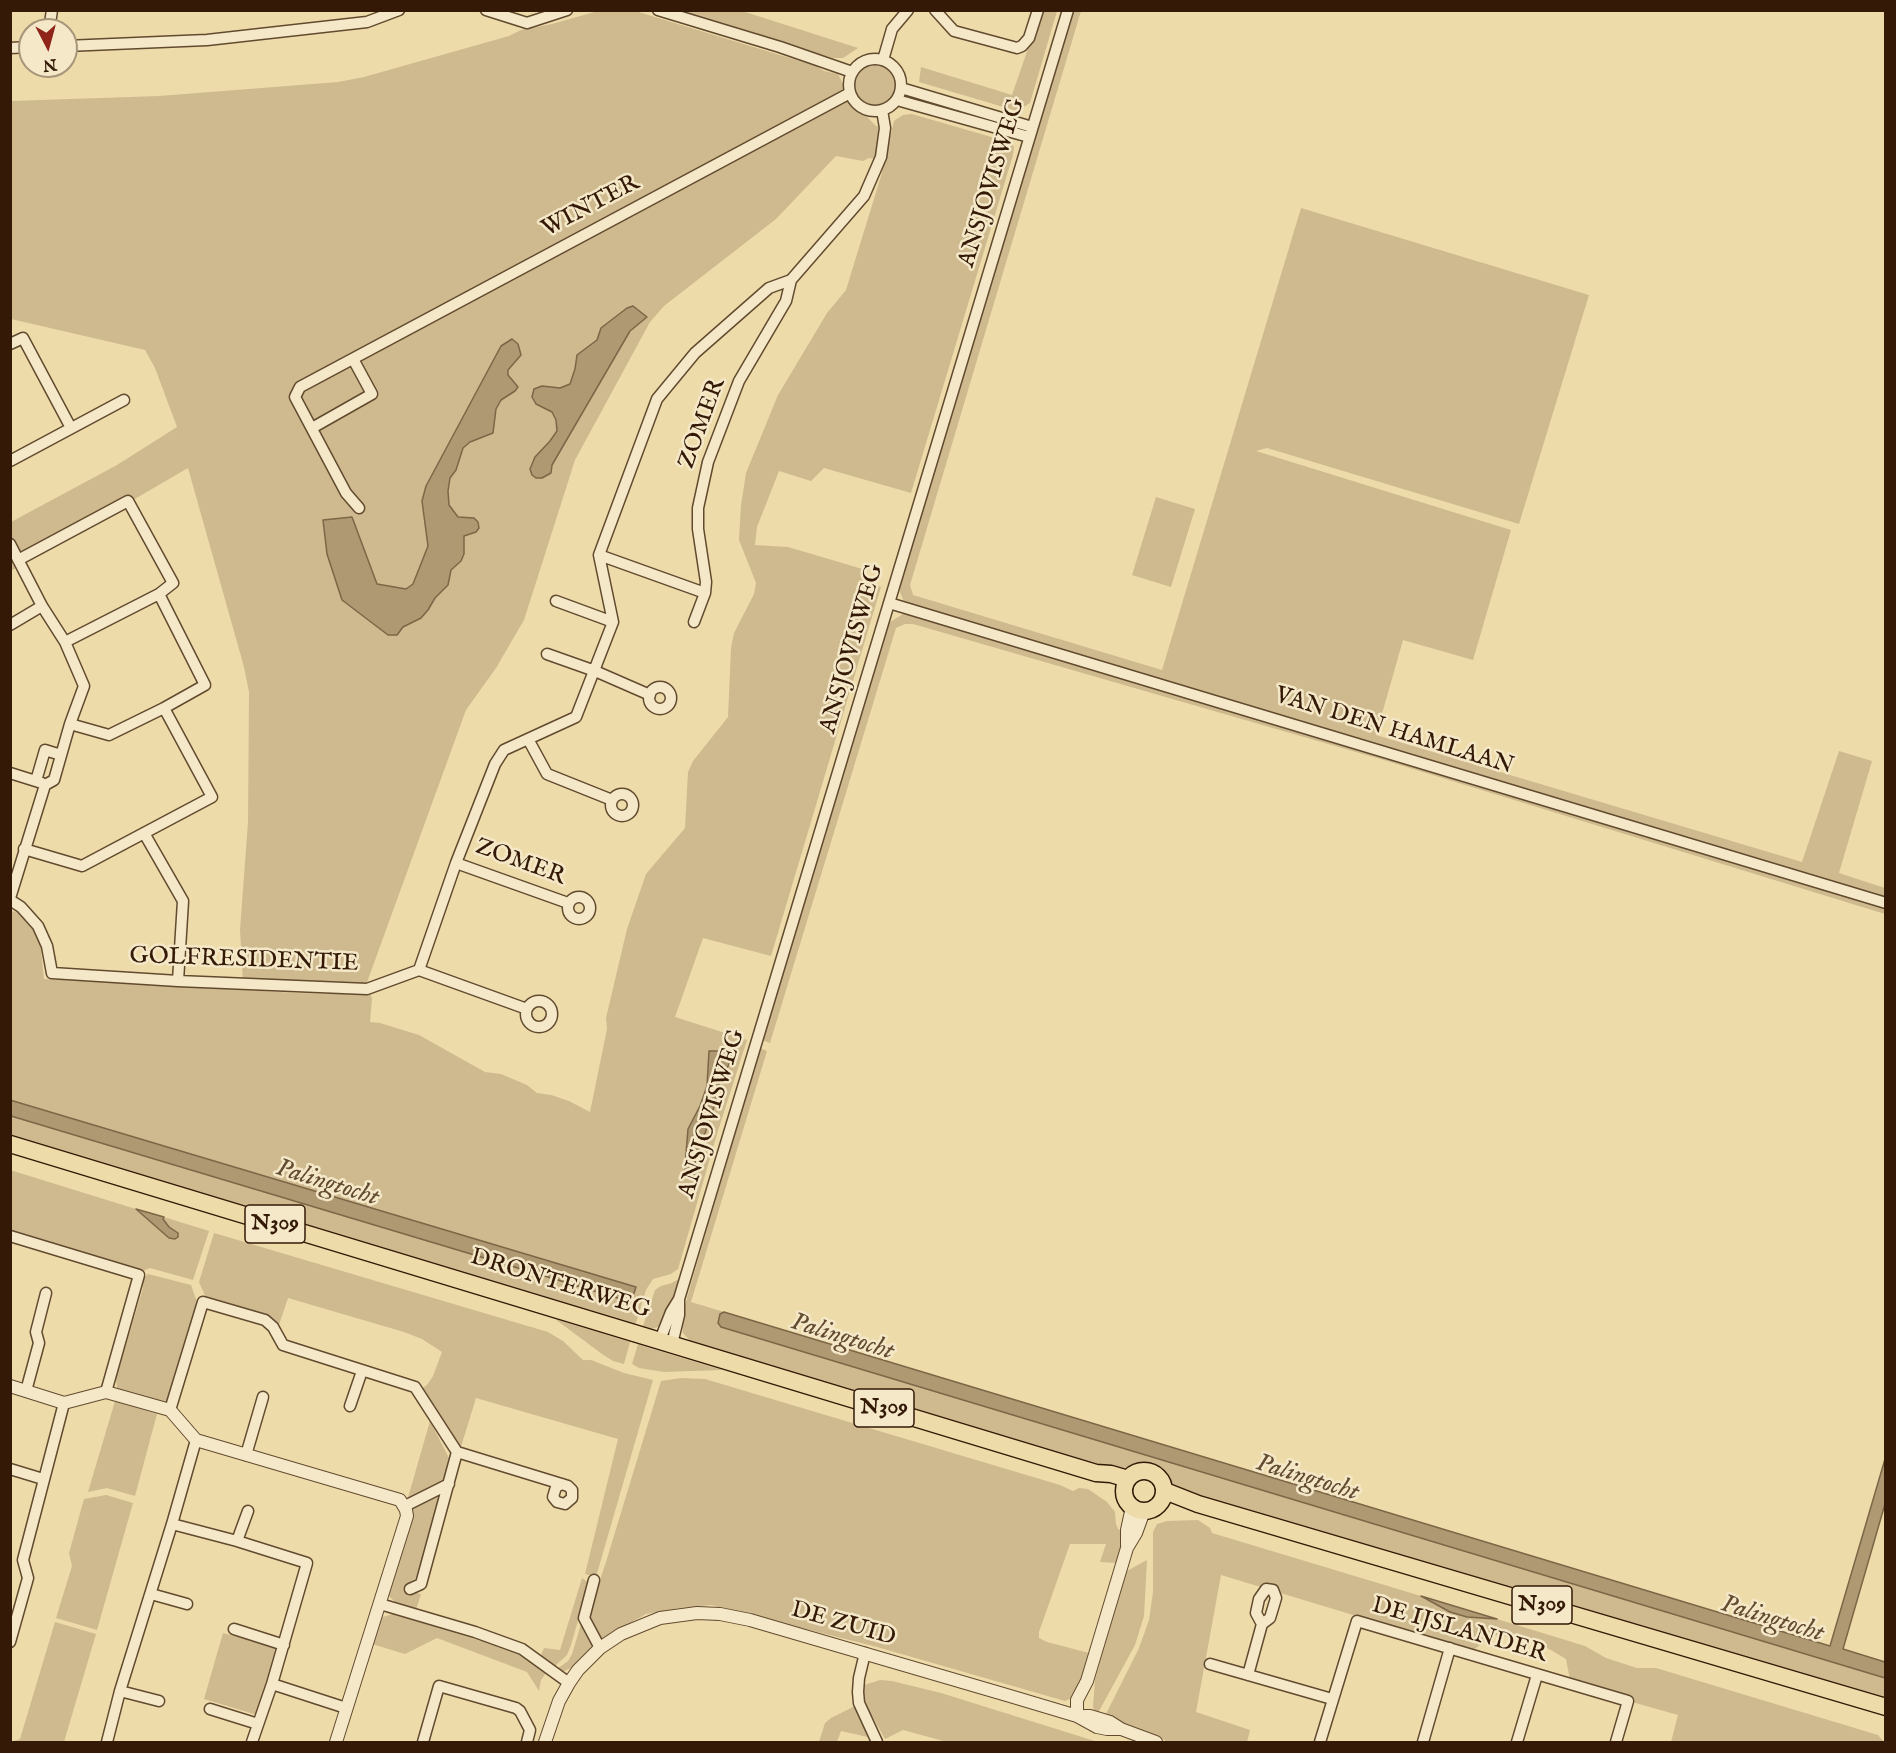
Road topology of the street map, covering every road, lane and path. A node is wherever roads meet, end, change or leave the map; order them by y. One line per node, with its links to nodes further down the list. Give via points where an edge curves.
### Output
1 (399, 10): 9 (street)
2 (486, 10): 3 (street, via 527,23)
3 (567, 10)
4 (658, 10): 12 (street)
5 (908, 10): 11 (street, via 892,29)
6 (935, 10): 7 (street, via 954,31 1017,48 1029,38)
7 (1038, 10)
8 (1068, 10): 17 (street, ANSJOVISWEG)
9 (366, 16): 10 (street, via 207,40)
10 (78, 45)
11 (883, 60): 12 (street, via 863,61); 13 (street, via 896,69)
12 (852, 72): 14 (street)
13 (901, 88): 15 (street); 17 (street)
14 (850, 93): 16 (street, via 862,108); 20 (street, WINTER)
15 (897, 100): 16 (street); 17 (street)
16 (882, 110): 18 (street, via 885,128 881,157 864,196)
17 (1031, 132): 32 (street, ANSJOVISWEG)
18 (791, 280): 27 (street, via 770,288 694,353 657,399); 29 (street, ZOMER, via 786,301 739,381 708,462 698,508)
19 (10, 344): 22 (street, via 23,338)
20 (353, 359): 23 (street, WINTER, via 300,387 295,396); 23 (street, via 372,394)
21 (124, 400): 22 (street)
22 (71, 428): 24 (street)
23 (312, 428): 25 (street, WINTER, via 346,494)
24 (10, 461)
25 (359, 508)
26 (10, 544): 28 (street, GOLFRESIDENTIE)
27 (599, 555): 29 (street); 34 (street)
28 (18, 560): 30 (street, via 128,501 173,583); 33 (street, GOLFRESIDENTIE)
29 (705, 593): 35 (street, ZOMER)
30 (159, 594): 37 (street); 41 (street, via 205,685)
31 (556, 601): 34 (street)
32 (889, 603): 53 (street, VAN DEN HAMLAAN); 60 (street, ANSJOVISWEG, via 679,1299 671,1312)
33 (42, 606): 36 (street); 37 (street, GOLFRESIDENTIE)
34 (613, 622): 39 (street)
35 (694, 622)
36 (10, 625)
37 (65, 642): 42 (street, GOLFRESIDENTIE, via 84,686)
38 (547, 654): 39 (street)
39 (595, 671): 40 (street); 43 (street, via 576,717)
40 (650, 694)
41 (164, 708): 42 (street, via 110,735); 48 (street, via 212,798)
42 (70, 724): 44 (street, GOLFRESIDENTIE)
43 (528, 739): 47 (street, via 547,774); 50 (street, via 504,750 495,764)
44 (62, 755): 46 (street, GOLFRESIDENTIE, via 54,780); 46 (street, GOLFRESIDENTIE, via 45,750)
45 (10, 773): 46 (street)
46 (40, 783): 49 (street, GOLFRESIDENTIE)
47 (612, 800)
48 (144, 833): 49 (street, via 82,866); 55 (street, via 183,901)
49 (24, 849): 51 (street, GOLFRESIDENTIE)
50 (456, 863): 52 (street, ZOMER); 54 (street)
51 (10, 899): 55 (street, GOLFRESIDENTIE, via 38,926 52,973)
52 (568, 903)
53 (1886, 903)
54 (418, 970): 55 (street, GOLFRESIDENTIE, via 367,989); 56 (street)
55 (178, 981)
56 (527, 1009)
57 (10, 1144): 60 (main road, DRONTERWEG / N309)
58 (10, 1236): 64 (street, via 139,1275)
59 (46, 1293): 63 (street, via 36,1332 39,1343)
60 (666, 1342): 76 (main road, DRONTERWEG / N309)
61 (362, 1371): 67 (street); 68 (street, via 283,1345 265,1320 203,1302); 70 (street, via 415,1387)
62 (10, 1386): 63 (street)
63 (26, 1391): 66 (street)
64 (106, 1392): 66 (street); 68 (street)
65 (263, 1397): 71 (street)
66 (64, 1403): 73 (street)
67 (350, 1406)
68 (170, 1410): 69 (street)
69 (196, 1440): 71 (street); 81 (street)
70 (457, 1452): 74 (street); 75 (street)
71 (246, 1455): 78 (street, via 388,1496)
72 (10, 1469): 73 (street)
73 (43, 1479): 90 (street, via 23,1560 28,1578)
74 (449, 1484): 78 (street); 84 (street, via 421,1584)
75 (562, 1485)
76 (1126, 1485): 77 (main road, via 1138,1472 1151,1472 1161,1479); 79 (main road, via 1126,1500)
77 (1163, 1496): 79 (main road, N309, via 1154,1509); 103 (main road, N309)
78 (405, 1506): 86 (street, via 406,1516)
79 (1138, 1509): 106 (street, via 1136,1533 1127,1548 1087,1681 1085,1701)
80 (248, 1511): 82 (street)
81 (172, 1524): 82 (street); 85 (street)
82 (237, 1541): 91 (street, via 307,1563)
83 (594, 1580): 92 (street, via 584,1618)
84 (410, 1588)
85 (151, 1594): 87 (street); 100 (street)
86 (380, 1604): 98 (street, via 522,1649); 104 (street)
87 (187, 1605)
88 (1262, 1624): 96 (street)
89 (234, 1629): 91 (street)
90 (10, 1642)
91 (284, 1645): 99 (street)
92 (600, 1648): 94 (street, DE ZUID, via 621,1634 660,1618 697,1613 750,1620); 98 (street, DE ZUID)
93 (1450, 1648): 97 (street, DE IJSLANDER); 101 (street, DE IJSLANDER, via 1357,1621); 117 (street)
94 (865, 1653): 106 (street, DE ZUID); 114 (street, via 858,1692)
95 (1210, 1664): 96 (street)
96 (1248, 1675): 101 (street)
97 (1537, 1675): 118 (street); 119 (street, DE IJSLANDER, via 1628,1701)
98 (569, 1683): 113 (street, DE ZUID)
99 (272, 1684): 104 (street); 107 (street)
100 (120, 1691): 102 (street); 108 (street)
101 (1332, 1699): 116 (street, DE IJSLANDER)
102 (159, 1701)
103 (1886, 1707)
104 (346, 1708): 110 (street)
105 (210, 1709): 107 (street)
106 (1077, 1716): 115 (street, DE ZUID, via 1110,1722)
107 (258, 1724): 109 (street)
108 (107, 1743)
109 (252, 1743)
110 (336, 1743)
111 (423, 1743): 112 (street, via 440,1686 516,1708 530,1730)
112 (527, 1743)
113 (545, 1743)
114 (877, 1743)
115 (1156, 1743)
116 (1320, 1743)
117 (1423, 1743)
118 (1517, 1743)
119 (1616, 1743)

